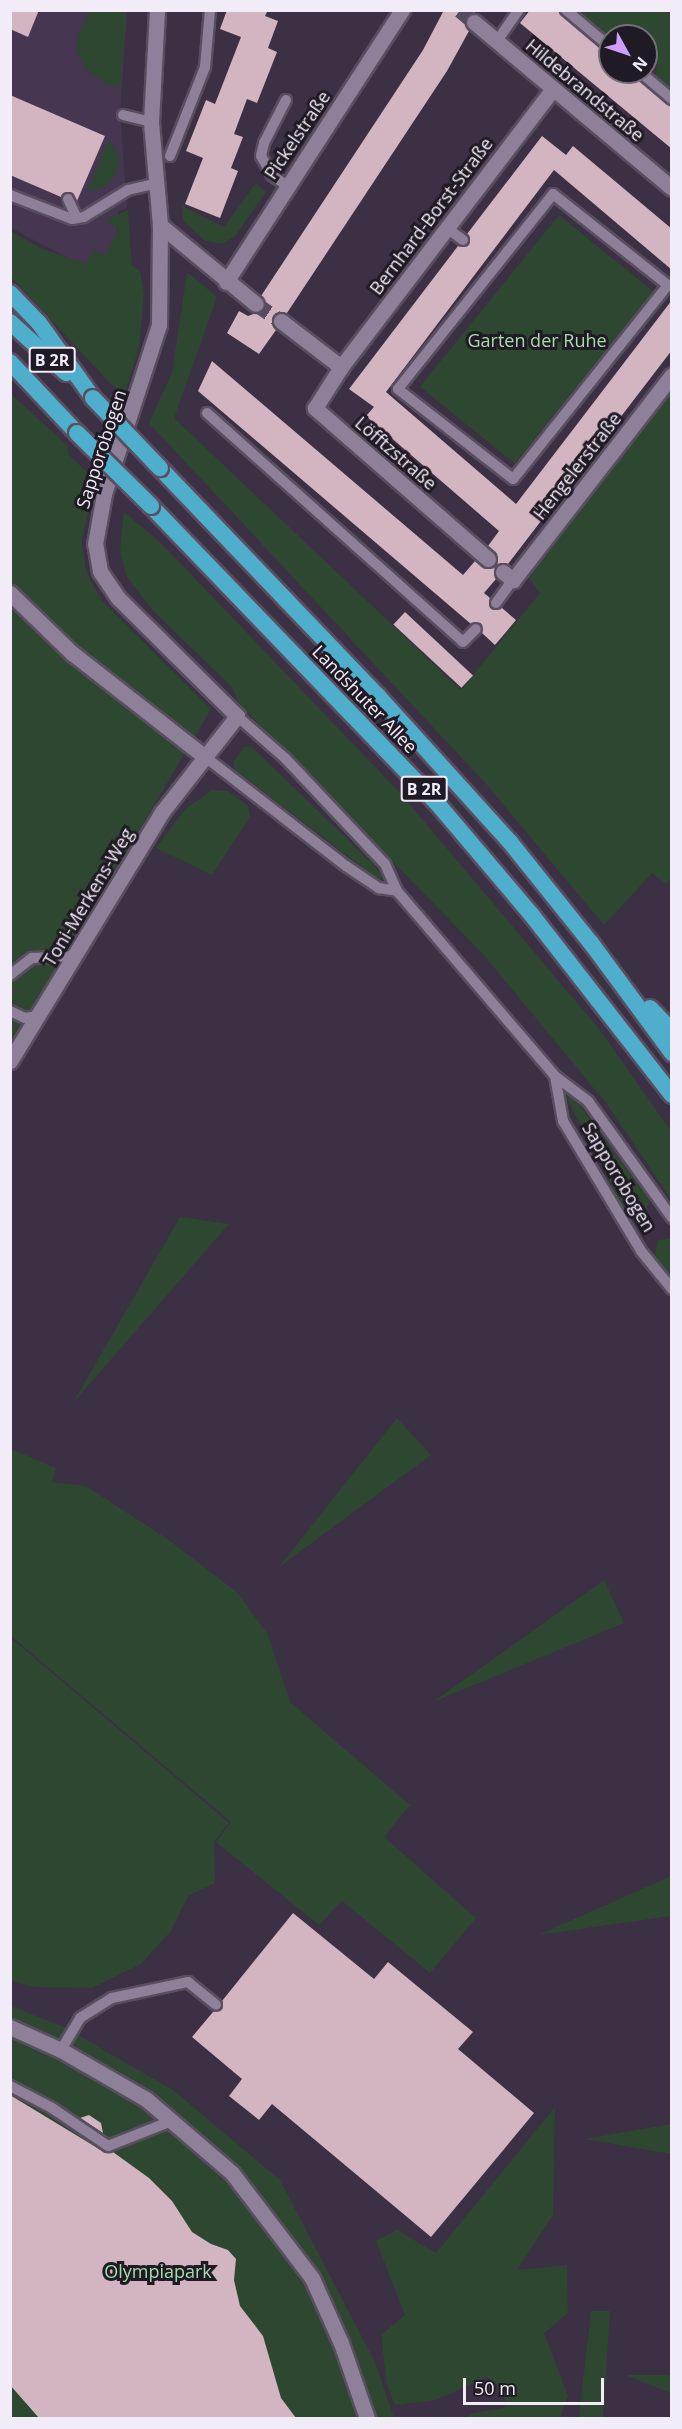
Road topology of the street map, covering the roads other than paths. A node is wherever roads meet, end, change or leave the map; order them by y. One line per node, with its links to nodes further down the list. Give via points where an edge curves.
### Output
1 (157, 10): 14 (street, Sapporobogen)
2 (210, 10): 15 (lane, via 205,67)
3 (402, 10): 17 (street, Pickelstraße)
4 (519, 10): 8 (lane)
5 (566, 10): 7 (lane)
6 (474, 22): 8 (street, Hildebrandstraße)
7 (598, 37)
8 (497, 41): 10 (street, Hildebrandstraße)
9 (654, 84): 12 (lane)
10 (553, 89): 18 (street, Hildebrandstraße); 23 (street, Bernhard-Borst-Straße)
11 (286, 99): 17 (lane, via 261,156 272,175)
12 (672, 99)
13 (123, 115): 14 (lane)
14 (151, 122): 16 (street, Sapporobogen)
15 (170, 156)
16 (155, 184): 21 (lane, via 128,190); 22 (street, Sapporobogen)
17 (286, 185): 26 (street, Pickelstraße)
18 (672, 188)
19 (10, 195): 21 (lane, via 42,210)
20 (68, 199): 21 (lane)
21 (77, 218)
22 (160, 225): 26 (street); 43 (street, Sapporobogen, via 159,325 104,494 95,544 100,571 118,598)
23 (447, 228): 24 (lane); 32 (street, Bernhard-Borst-Straße)
24 (463, 240)
25 (491, 262): 25 (lane, via 398,389 513,479 668,285 553,194)
26 (226, 282): 28 (street)
27 (10, 292): 35 (highway, via 39,323)
28 (256, 304)
29 (282, 321): 32 (street)
30 (10, 322): 35 (highway, B 2R)
31 (10, 362): 37 (highway, B 2R)
32 (341, 367): 38 (street, Löfftzstraße, via 316,401 319,413)
33 (10, 375): 37 (highway)
34 (672, 375): 39 (street, Hengelerstraße)
35 (93, 398): 46 (highway, Landshuter Allee / B 2R, bridge, via 459,785)
36 (207, 413): 42 (lane, via 463,642)
37 (77, 433): 55 (highway, Landshuter Allee / B 2R, bridge, via 436,802 531,914)
38 (488, 559)
39 (508, 576): 41 (lane)
40 (10, 593): 44 (street, via 72,653)
41 (496, 603)
42 (476, 629)
43 (237, 716): 44 (street, Toni-Merkens-Weg); 45 (lane, Sapporobogen, via 285,758 385,864)
44 (204, 756): 45 (lane, via 346,866 379,888); 47 (street, Toni-Merkens-Weg, via 162,812)
45 (397, 891): 54 (lane, Sapporobogen)
46 (591, 942): 51 (highway, Landshuter Allee / B 2R); 52 (highway, Landshuter Allee)
47 (76, 956): 48 (lane, via 32,958); 50 (street, Toni-Merkens-Weg)
48 (10, 975)
49 (10, 1011): 50 (lane, via 25,1018)
50 (39, 1016): 53 (street, Toni-Merkens-Weg)
51 (672, 1031)
52 (672, 1053)
53 (10, 1061)
54 (555, 1076): 56 (lane, Sapporobogen, via 588,1101); 57 (lane, Sapporobogen, via 563,1121 641,1251)
55 (672, 1095)
56 (672, 1218)
57 (672, 1289)
58 (216, 2006): 60 (lane, via 188,1982 112,1998 80,2018)
59 (10, 2027): 60 (street)
60 (61, 2050): 62 (street, via 146,2099)
61 (10, 2086): 62 (lane, via 52,2108 108,2146)
62 (174, 2120): 63 (street, via 232,2174 312,2278 341,2343)
63 (367, 2418)

